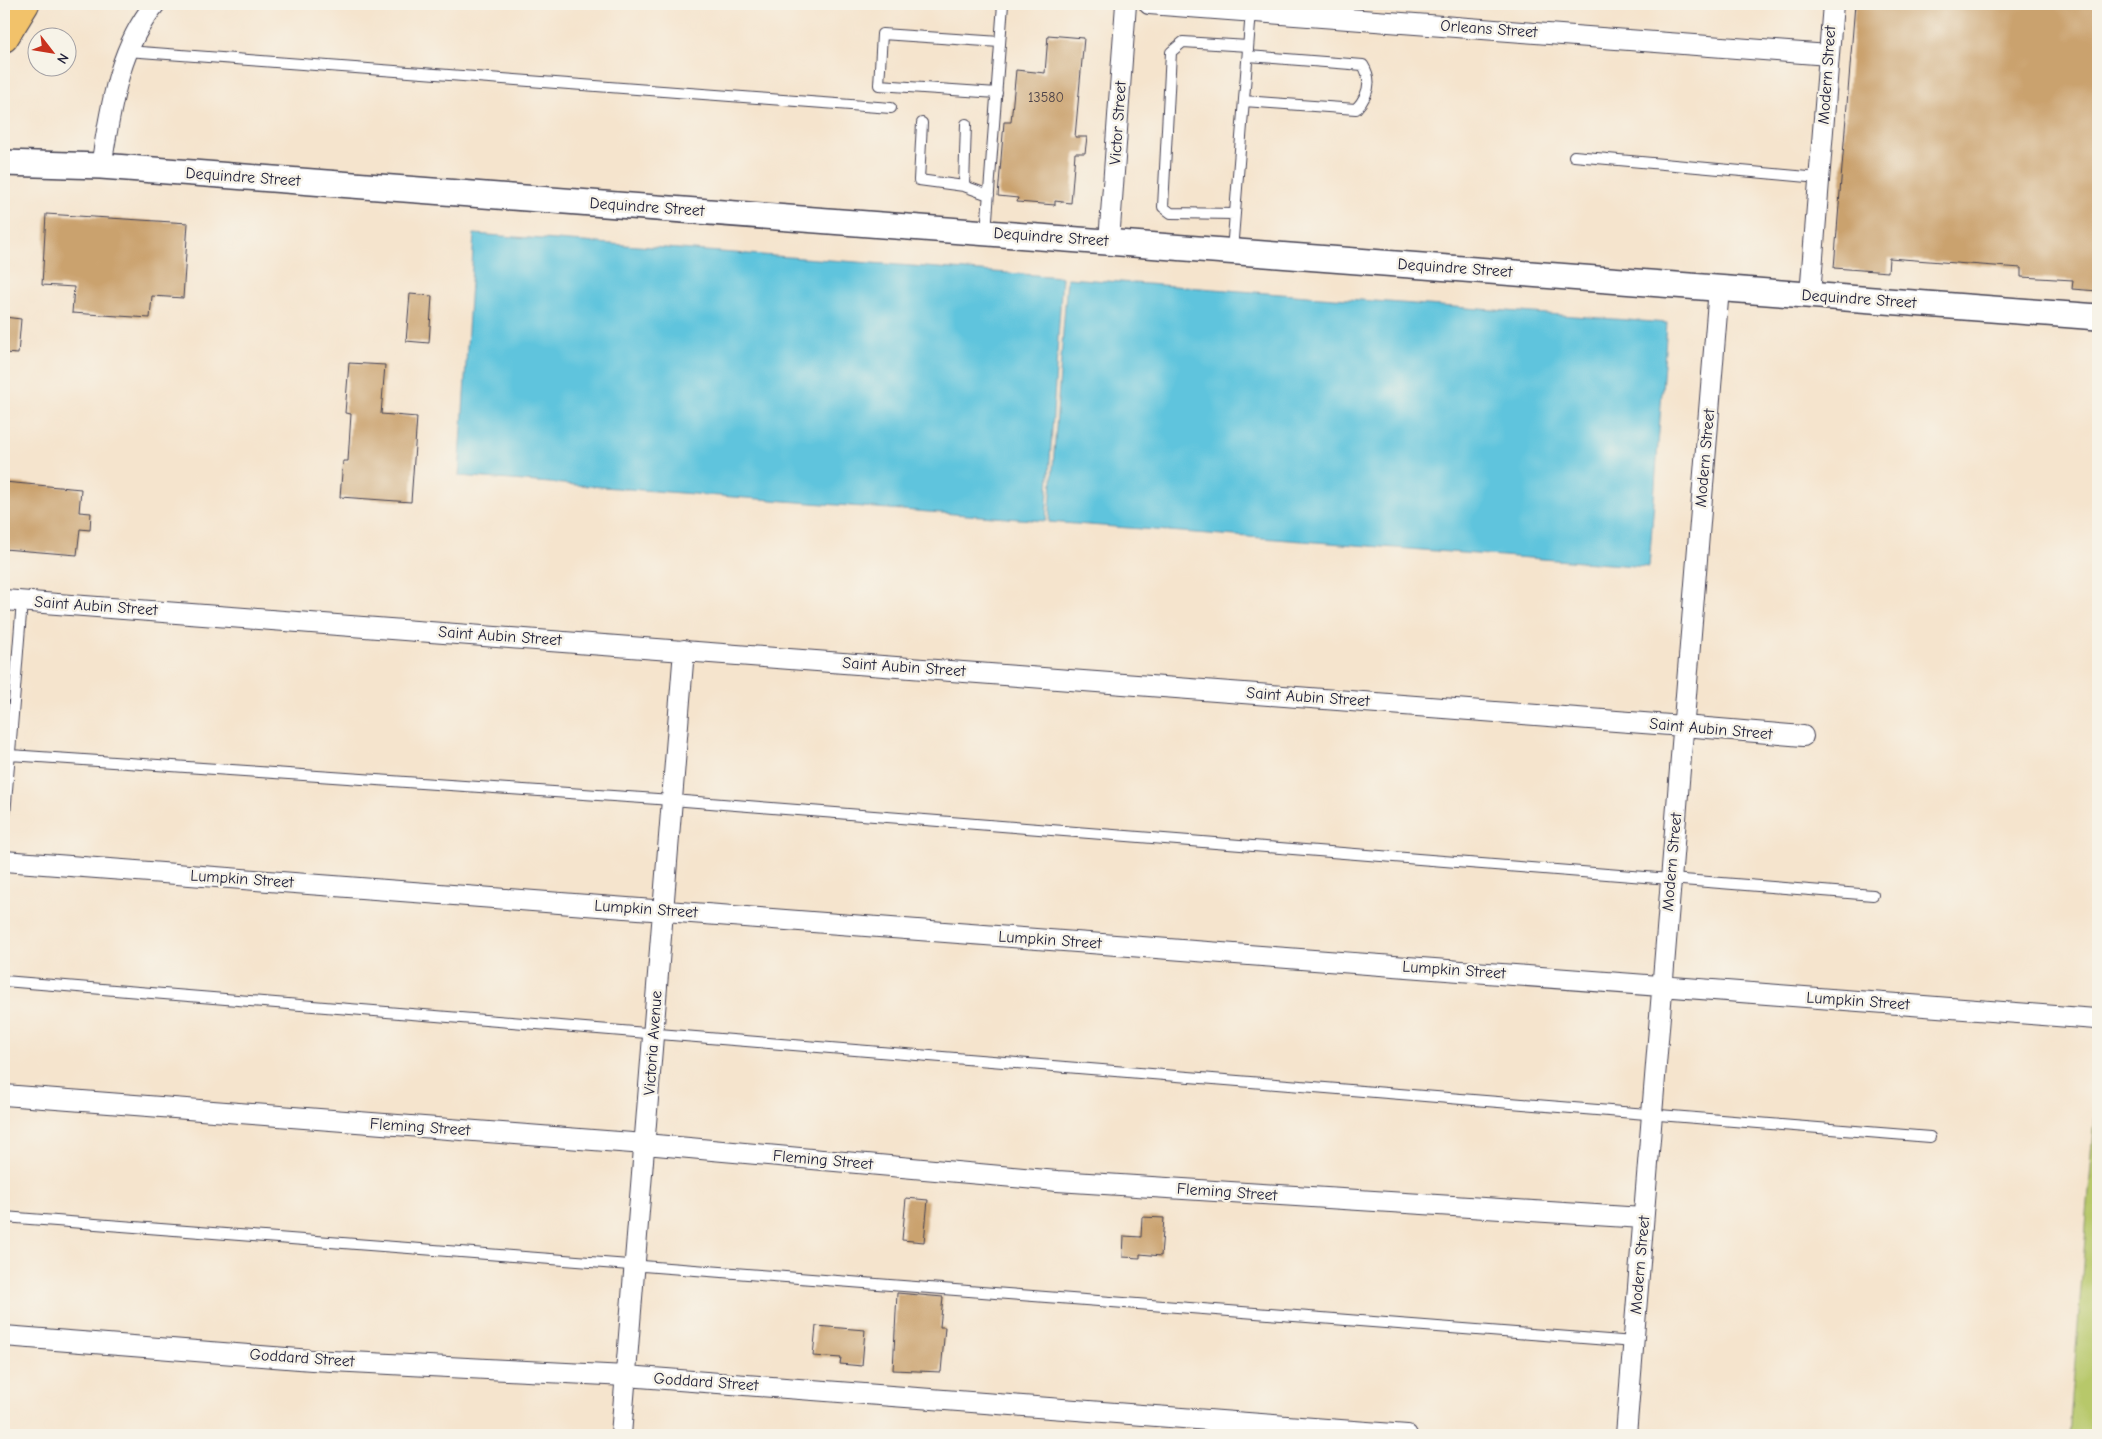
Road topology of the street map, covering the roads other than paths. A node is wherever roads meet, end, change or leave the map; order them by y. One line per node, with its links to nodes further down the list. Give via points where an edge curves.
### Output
1 (25, 4): 8 (highway)
2 (155, 4): 10 (street)
3 (1004, 4): 9 (lane)
4 (1126, 4): 26 (street, Victor Street)
5 (1149, 4): 7 (street, Orleans Street)
6 (1832, 4): 12 (street, Modern Street)
7 (1247, 9): 11 (lane); 12 (street, Orleans Street)
8 (4, 38)
9 (1000, 42): 13 (lane); 13 (lane, via 882,34 880,85)
10 (127, 51): 15 (lane); 20 (street, via 116,84)
11 (1248, 51): 14 (lane); 14 (lane, via 1363,65 1369,74 1367,96 1356,109); 24 (lane, via 1183,42 1171,52 1163,207 1171,213)
12 (1829, 55): 21 (street, Modern Street)
13 (997, 93): 23 (lane)
14 (1244, 101): 24 (lane)
15 (891, 108)
16 (922, 123): 22 (lane, via 919,180)
17 (966, 124): 22 (lane)
18 (1574, 156): 21 (lane)
19 (4, 163): 20 (street, Dequindre Street)
20 (101, 166): 25 (street, Dequindre Street)
21 (1819, 178): 29 (street, Modern Street)
22 (964, 186): 23 (lane)
23 (989, 195): 25 (lane)
24 (1235, 214): 27 (lane)
25 (986, 232): 26 (street, Dequindre Street)
26 (1109, 242): 27 (street, Dequindre Street)
27 (1232, 251): 28 (street, Dequindre Street)
28 (1720, 288): 29 (street, Dequindre Street); 33 (street, Modern Street)
29 (1810, 295): 30 (street, Dequindre Street)
30 (2098, 317)
31 (13, 600): 32 (street, Saint Aubin Street); 35 (lane)
32 (684, 650): 33 (street, Saint Aubin Street); 36 (street, Victoria Avenue)
33 (1682, 726): 34 (street, Saint Aubin Street); 39 (street, Modern Street)
34 (1804, 736)
35 (10, 755): 36 (lane); 37 (lane)
36 (672, 800): 39 (lane); 41 (street, Victoria Avenue)
37 (4, 828)
38 (4, 861): 41 (street, Lumpkin Street)
39 (1670, 879): 40 (lane); 43 (street, Modern Street)
40 (1873, 895)
41 (663, 910): 43 (street, Lumpkin Street); 45 (street, Victoria Avenue)
42 (4, 981): 45 (lane)
43 (1662, 986): 44 (street, Lumpkin Street); 47 (street, Modern Street)
44 (2096, 1019)
45 (654, 1034): 47 (lane); 49 (street, Victoria Avenue)
46 (4, 1095): 49 (street, Fleming Street)
47 (1652, 1114): 48 (lane); 51 (street, Modern Street)
48 (1930, 1137)
49 (645, 1144): 51 (street, Fleming Street, via 1056,1181); 52 (street, Victoria Avenue)
50 (4, 1217): 52 (lane)
51 (1644, 1218): 54 (street, Modern Street)
52 (635, 1264): 54 (lane); 55 (street, Victoria Avenue)
53 (4, 1336): 55 (street, Goddard Street, via 312,1360)
54 (1634, 1342): 58 (street, Modern Street)
55 (626, 1376): 56 (street, Victoria Avenue); 57 (street, Goddard Street)
56 (621, 1435)
57 (1407, 1435)
58 (1626, 1435)

